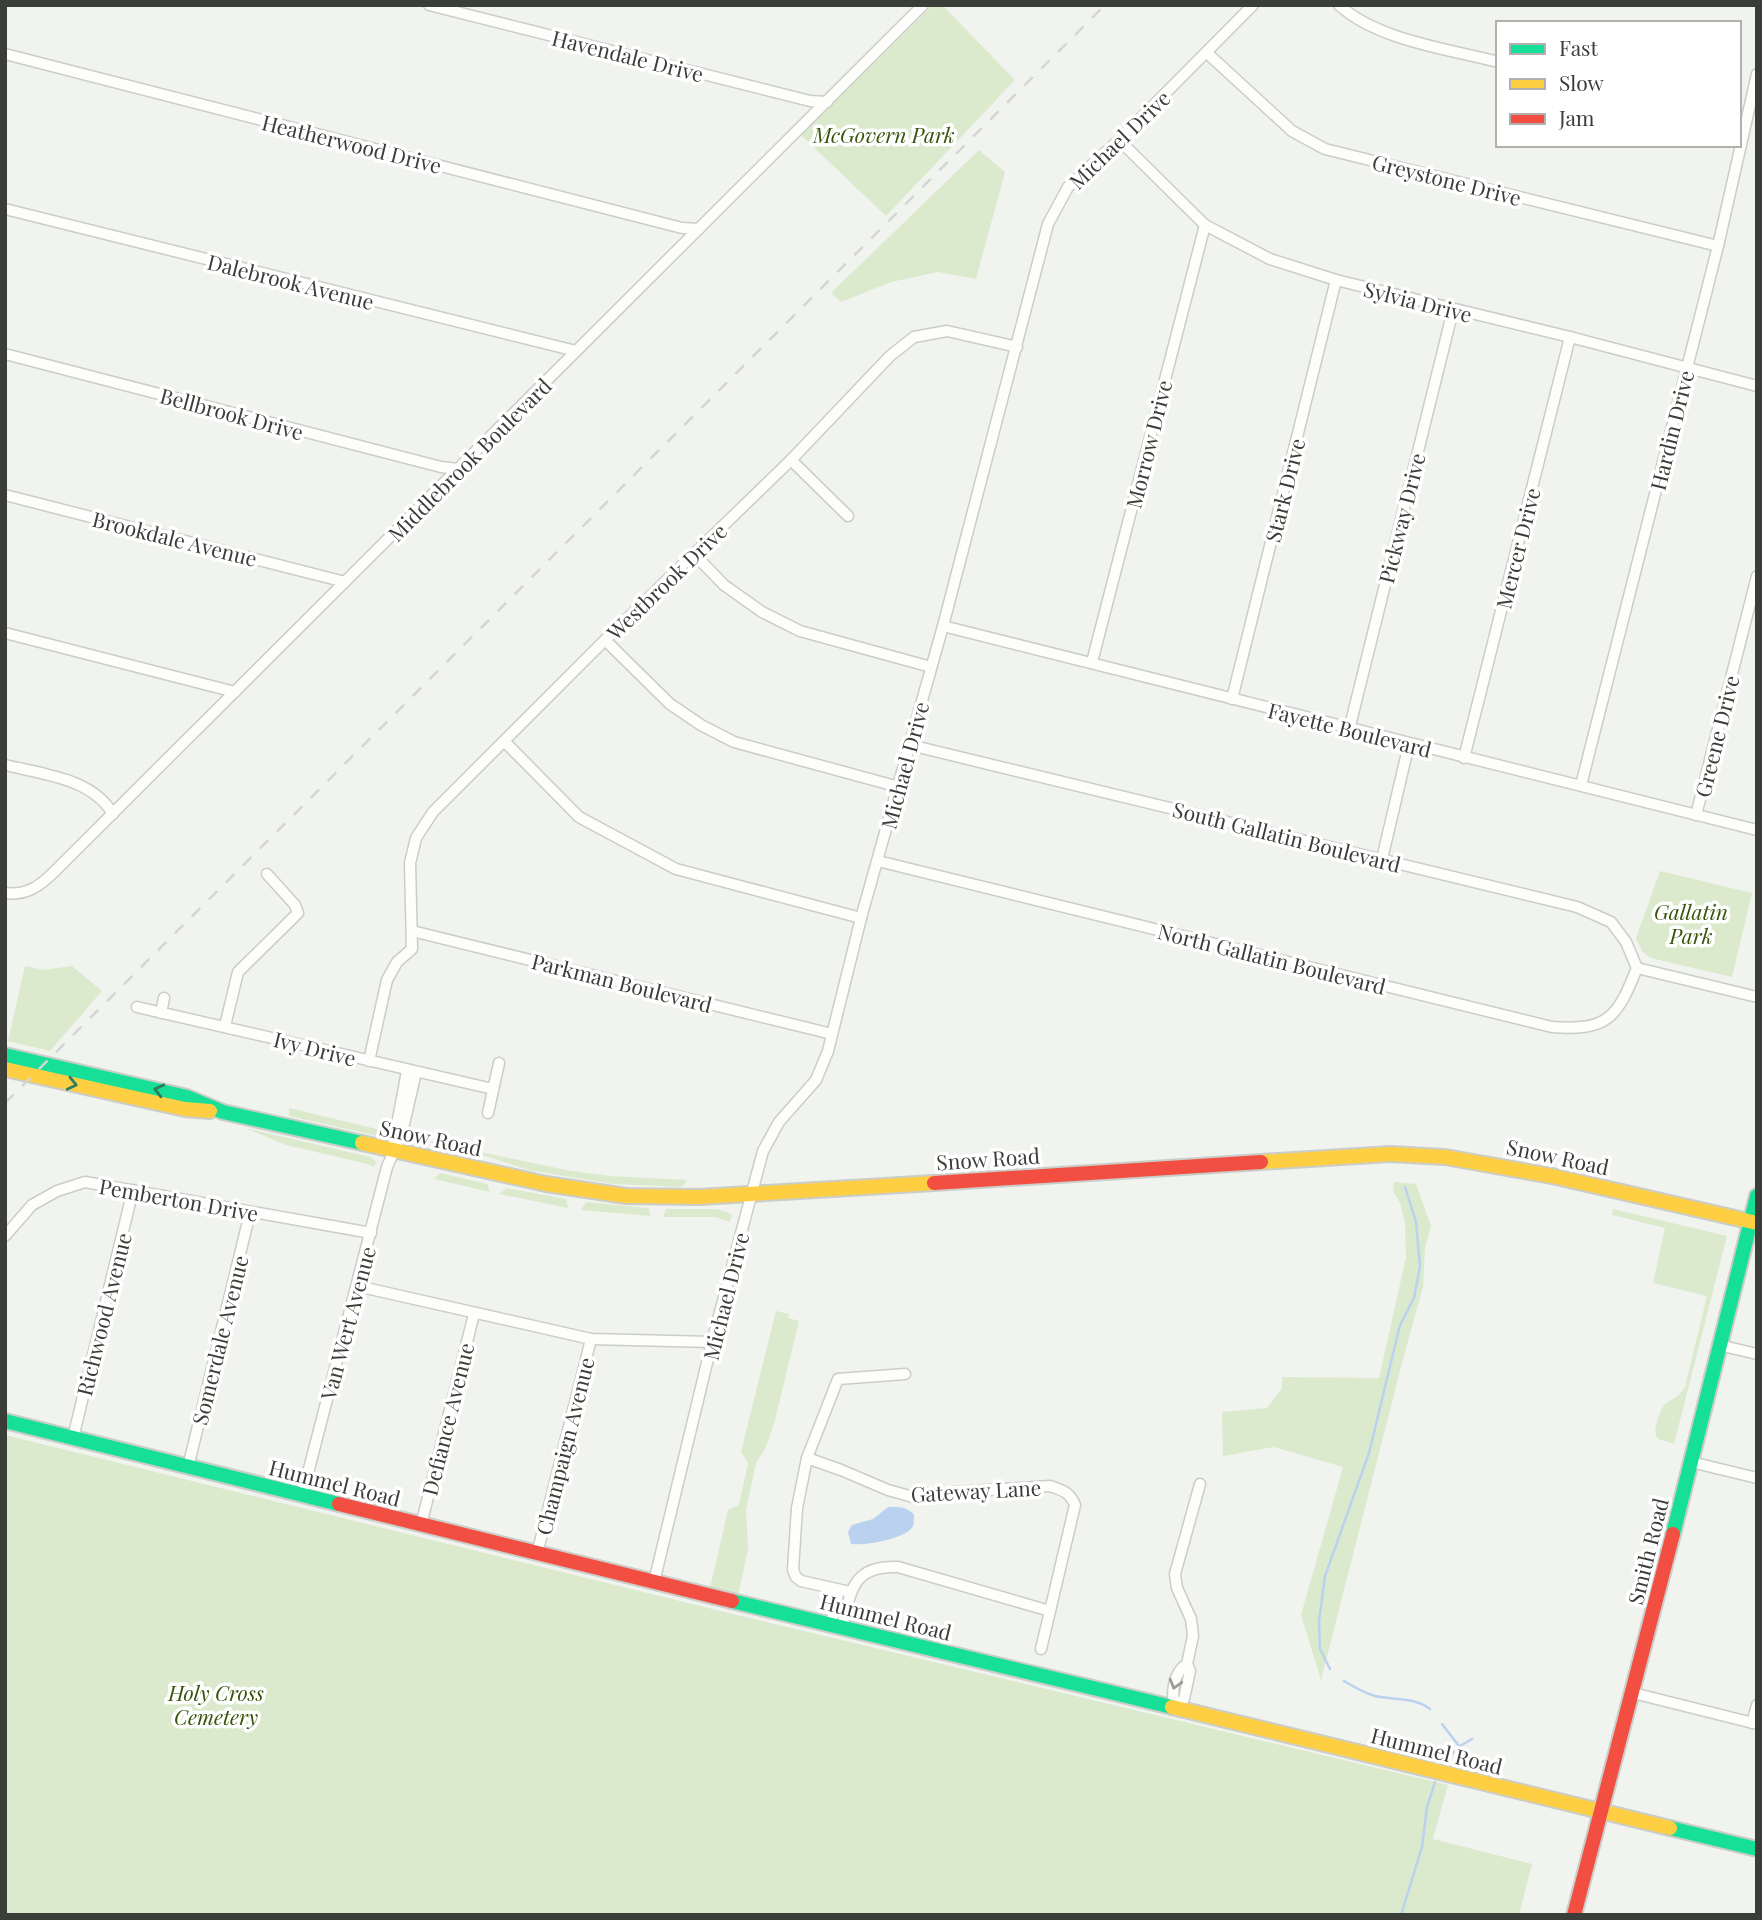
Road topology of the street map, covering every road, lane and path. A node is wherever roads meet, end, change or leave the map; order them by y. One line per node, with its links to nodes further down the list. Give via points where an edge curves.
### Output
1 (429, 5): 9 (street, Havendale Drive)
2 (923, 5): 9 (street, Middlebrook Boulevard)
3 (1253, 5): 5 (street, Michael Drive)
4 (1339, 5): 7 (street, via 1381,32)
5 (1207, 53): 11 (street, Michael Drive); 16 (street, Greystone Drive, via 1292,131 1325,149)
6 (5, 54): 15 (street, Heatherwood Drive)
7 (1496, 61)
8 (1757, 74): 10 (street, Hardin Drive)
9 (827, 102): 15 (street, Middlebrook Boulevard)
10 (1742, 126)
11 (1119, 140): 14 (street, Sylvia Drive); 20 (street, Michael Drive, via 1068,187 1048,224)
12 (1738, 147): 16 (street, Hardin Drive)
13 (5, 209): 21 (street, Dalebrook Avenue)
14 (1205, 225): 17 (street, Sylvia Drive, via 1270,259); 35 (street, Morrow Drive)
15 (699, 229): 21 (street, Middlebrook Boulevard)
16 (1718, 246): 23 (street, Hardin Drive)
17 (1336, 280): 18 (street, Sylvia Drive); 38 (street, Stark Drive)
18 (1453, 310): 19 (street, Sylvia Drive); 39 (street, Pickway Drive)
19 (1570, 337): 23 (street, Sylvia Drive); 43 (street, Mercer Drive)
20 (1017, 347): 25 (street, Westbrook Drive, via 947,331 914,337 890,356); 32 (street, Michael Drive)
21 (576, 352): 26 (street, Middlebrook Boulevard)
22 (5, 354): 26 (street, Bellbrook Drive)
23 (1687, 367): 24 (street, Sylvia Drive); 45 (street, Hardin Drive)
24 (1757, 386)
25 (792, 460): 28 (street); 29 (street, Westbrook Drive)
26 (458, 469): 31 (street, Middlebrook Boulevard)
27 (5, 495): 31 (street, Brookdale Avenue)
28 (848, 516)
29 (694, 554): 34 (street, Westbrook Drive); 36 (street, via 724,585 800,631)
30 (1757, 576): 48 (street, Greene Drive)
31 (345, 582): 37 (street, Middlebrook Boulevard)
32 (943, 626): 35 (street, Fayette Boulevard); 36 (street, Michael Drive)
33 (5, 633): 37 (street)
34 (605, 640): 40 (street, Westbrook Drive); 46 (street, via 670,704 734,742)
35 (1092, 662): 38 (street, Fayette Boulevard)
36 (931, 667): 42 (street, Michael Drive)
37 (235, 692): 47 (street, Middlebrook Boulevard)
38 (1232, 699): 39 (street, Fayette Boulevard)
39 (1350, 726): 41 (street, Fayette Boulevard)
40 (505, 742): 54 (street, via 579,817 676,869); 55 (street, Westbrook Drive, via 433,813 416,838 410,863)
41 (1409, 744): 43 (street, Fayette Boulevard); 50 (street)
42 (910, 746): 46 (street, Michael Drive); 50 (street, South Gallatin Boulevard)
43 (1464, 758): 45 (street, Fayette Boulevard)
44 (5, 765): 47 (street, via 77,783 106,803)
45 (1581, 785): 48 (street, Fayette Boulevard)
46 (899, 787): 51 (street, Michael Drive)
47 (113, 814): 53 (street, Middlebrook Boulevard, via 43,883 22,893)
48 (1696, 815): 49 (street, Fayette Boulevard)
49 (1757, 830)
50 (1382, 859): 56 (street, South Gallatin Boulevard, via 1577,907 1611,922)
51 (878, 861): 54 (street, Michael Drive); 56 (street, North Gallatin Boulevard, via 1552,1027 1583,1029 1612,1016)
52 (267, 874): 61 (street, via 298,913 238,972)
53 (5, 893)
54 (861, 918): 62 (street, Michael Drive)
55 (412, 931): 62 (street, Parkman Boulevard); 64 (street, via 412,948 387,980)
56 (1637, 968): 57 (street)
57 (1757, 997)
58 (164, 998): 60 (street)
59 (137, 1007): 60 (street, Ivy Drive)
60 (160, 1013): 61 (street, Ivy Drive)
61 (225, 1026): 64 (street, Ivy Drive)
62 (832, 1034): 73 (street, Michael Drive, via 816,1080 769,1138)
63 (5, 1055): 69 (main road, Snow Road, one-way to 63, via 187,1097)
64 (369, 1061): 67 (street, Ivy Drive)
65 (499, 1063): 68 (street)
66 (5, 1069): 69 (main road, Snow Road, one-way to 69, via 185,1109)
67 (411, 1072): 68 (street, Ivy Drive); 71 (street, Van Wert Avenue, via 402,1133)
68 (493, 1089): 70 (street)
69 (223, 1112): 71 (main road, Snow Road)
70 (488, 1113)
71 (393, 1150): 73 (main road, Snow Road, via 610,1194 650,1198); 77 (street, Van Wert Avenue)
72 (133, 1190): 75 (street, Pemberton Drive); 78 (street, Pemberton Drive, via 85,1182 57,1191 32,1205); 87 (street, Richwood Avenue)
73 (751, 1195): 76 (main road, Snow Road, via 1412,1154 1535,1171); 82 (street, Michael Drive)
74 (1757, 1196): 76 (main road, Smith Road)
75 (250, 1213): 77 (street, Pemberton Drive); 90 (street, Somerdale Avenue)
76 (1753, 1222): 83 (main road, Smith Road)
77 (371, 1233): 79 (street, Van Wert Avenue)
78 (5, 1236)
79 (357, 1286): 80 (street); 93 (street, Van Wert Avenue)
80 (474, 1314): 81 (street); 94 (street, Defiance Avenue)
81 (591, 1339): 82 (street); 95 (street, Champaign Avenue)
82 (712, 1342): 96 (street, Michael Drive)
83 (1719, 1345): 84 (street); 89 (main road, Smith Road)
84 (1757, 1354)
85 (905, 1374): 88 (street, via 838,1379)
86 (5, 1421): 87 (main road, Hummel Road)
87 (73, 1438): 90 (main road, Hummel Road)
88 (807, 1458): 97 (street, via 797,1508 793,1570 801,1581); 99 (street, Gateway Lane, via 914,1497 1050,1486 1065,1491 1075,1505)
89 (1691, 1462): 91 (street); 102 (main road, Smith Road)
90 (188, 1467): 93 (main road, Hummel Road)
91 (1757, 1478)
92 (1200, 1484): 104 (street, via 1175,1574 1193,1627 1187,1664 1180,1669 1172,1696)
93 (302, 1496): 94 (main road, Hummel Road)
94 (421, 1525): 95 (main road, Hummel Road)
95 (537, 1554): 96 (main road, Hummel Road)
96 (654, 1583): 100 (main road, Hummel Road)
97 (839, 1590): 98 (street); 100 (street)
98 (850, 1592): 99 (street, via 862,1575 883,1566 898,1567); 100 (street)
99 (1049, 1611): 101 (street, Gateway Lane)
100 (836, 1626): 104 (main road, Hummel Road)
101 (1041, 1649)
102 (1633, 1693): 105 (street); 106 (main road, Smith Road)
103 (1757, 1705): 105 (street)
104 (1175, 1708): 106 (main road, Hummel Road)
105 (1754, 1723)
106 (1600, 1811): 107 (main road, Hummel Road); 108 (main road, Smith Road)
107 (1757, 1849)
108 (1574, 1915)

